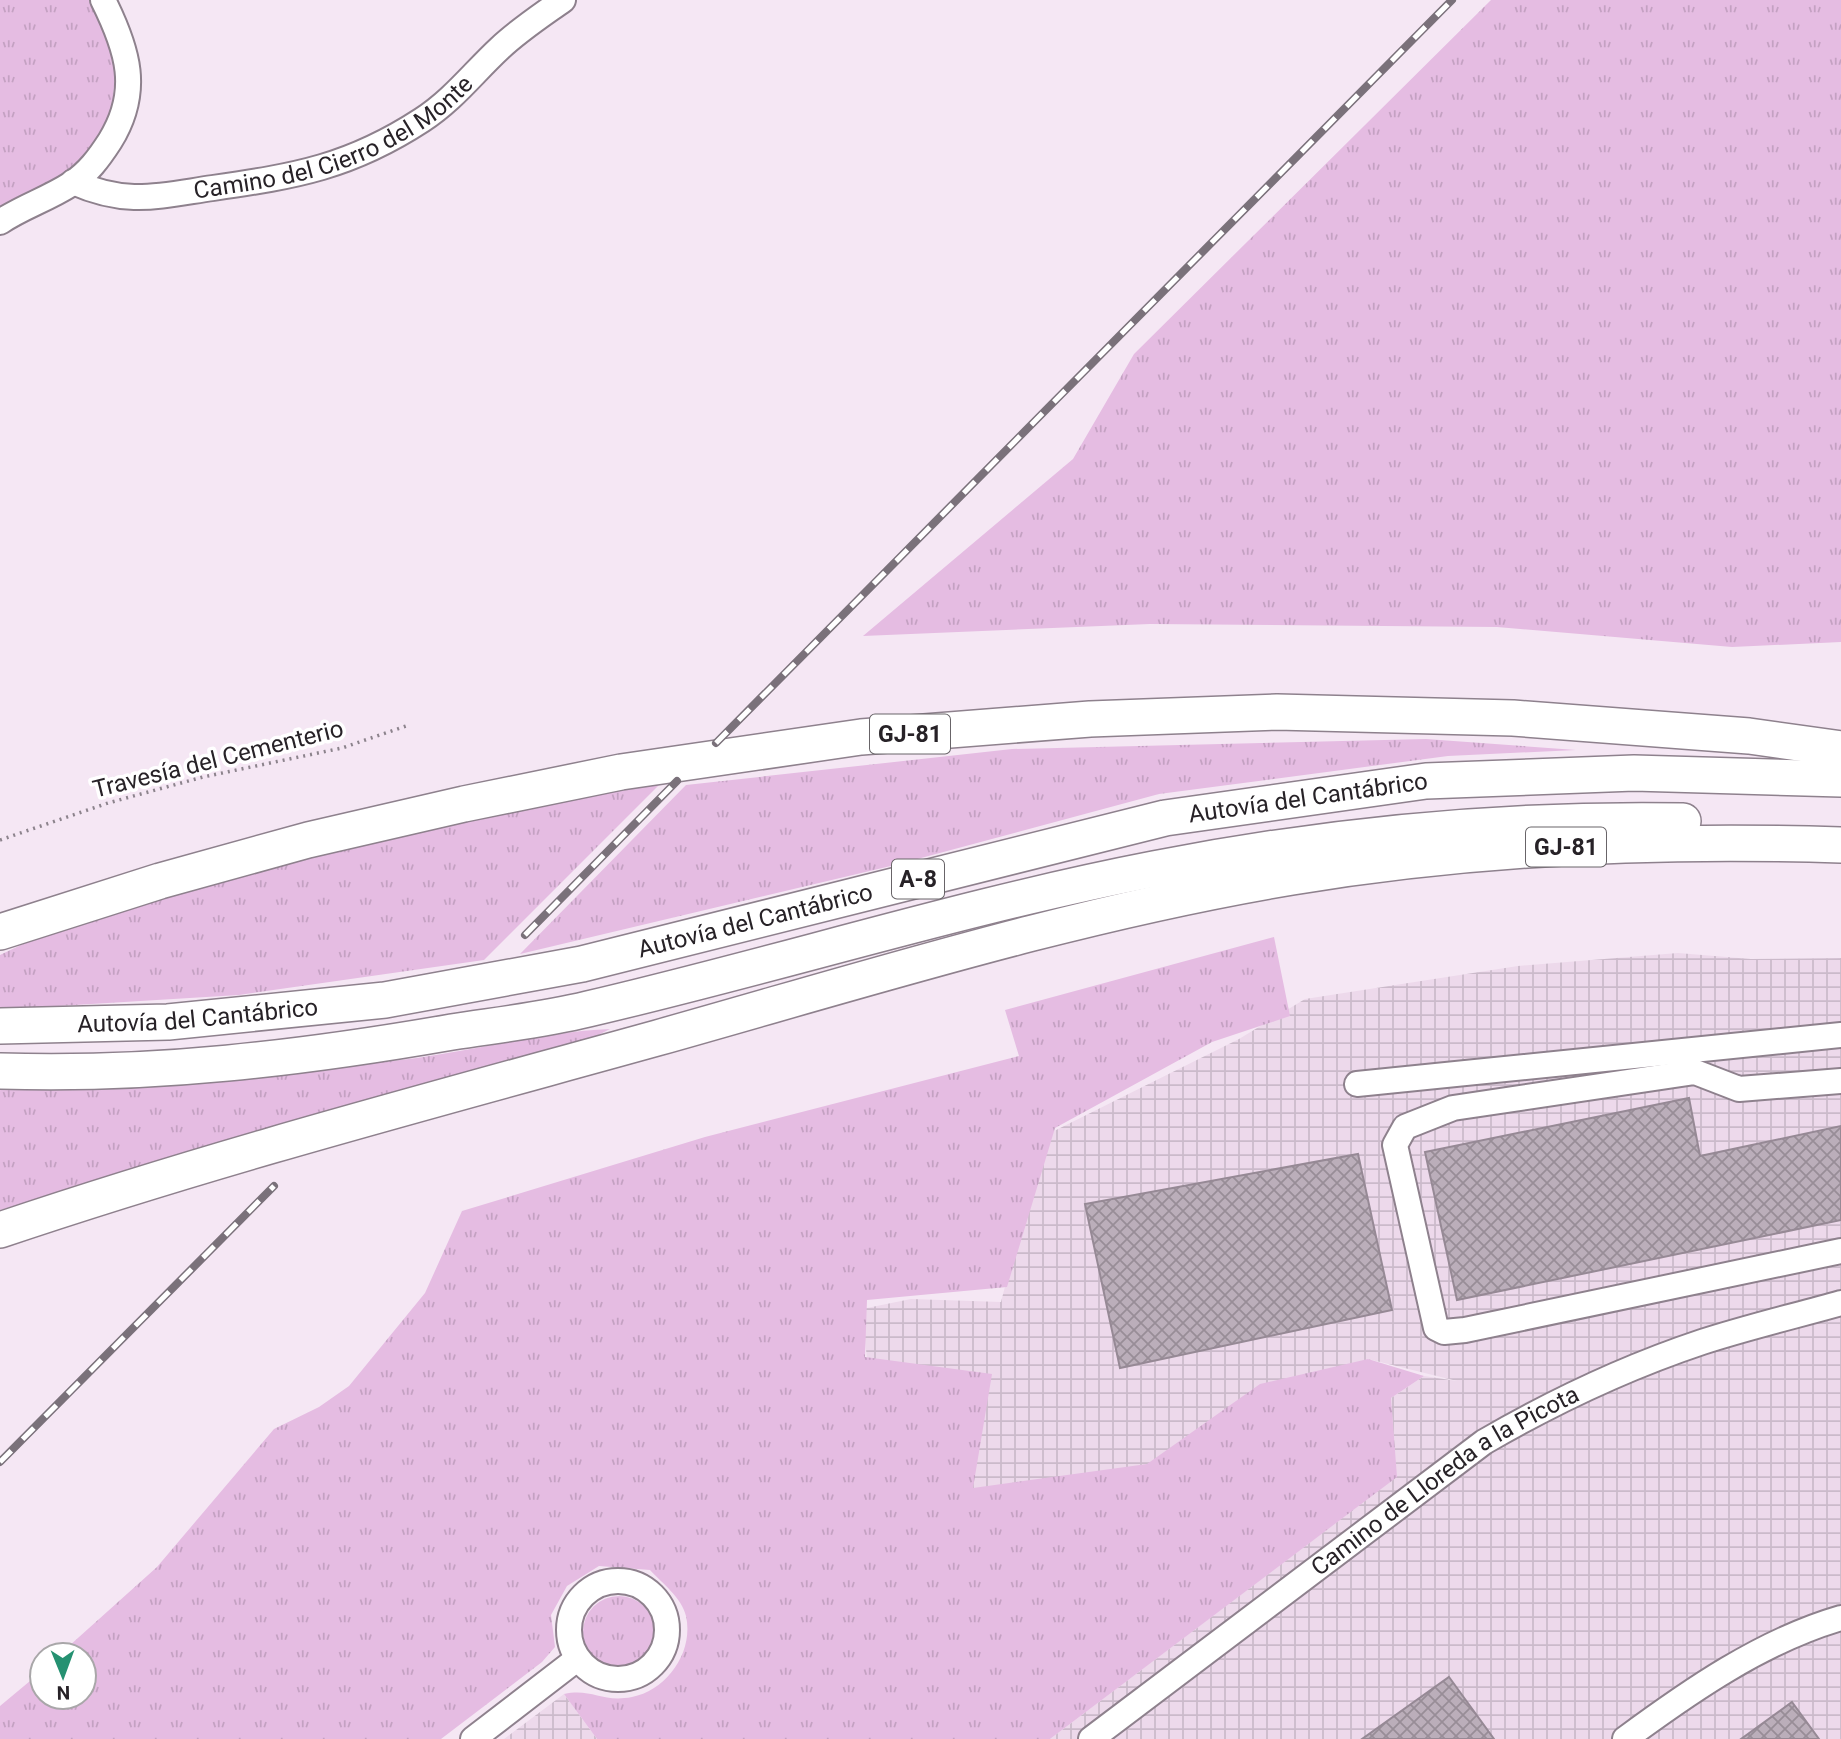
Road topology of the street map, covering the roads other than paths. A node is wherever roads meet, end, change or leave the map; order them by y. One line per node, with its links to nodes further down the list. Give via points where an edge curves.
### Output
1 (103, 0): 3 (street, via 120,34 129,99 121,122 95,163)
2 (563, 0): 3 (street, Camino del Cierro del Monte, via 499,48 454,95 422,120 365,153 320,170 136,199)
3 (73, 183): 4 (street)
4 (0, 222)
5 (1841, 749): 9 (highway, GJ-81, via 1749,736 1513,718 1277,712 1090,719 861,737 621,772 464,804 308,840)
6 (1841, 779): 10 (highway, Autovía del Cantábrico / A-8, via 1634,773 1426,781 1165,818 582,964 386,1000 168,1022)
7 (1841, 824): 12 (highway, Autovía del Cantábrico / A-8, via 1606,820 1386,834 1155,869 584,1010 326,1054 165,1068)
8 (1841, 845): 15 (highway, GJ-81, via 1722,841 1507,850 1292,877 1067,924)
9 (0, 932)
10 (0, 1026)
11 (1841, 1035): 14 (street)
12 (0, 1071)
13 (1841, 1081): 18 (street, via 1739,1089 1695,1072 1453,1108 1405,1127 1395,1145 1436,1328 1444,1332)
14 (1357, 1084)
15 (78, 1203): 16 (highway, GJ-81); 17 (highway)
16 (0, 1230)
17 (0, 1242)
18 (1841, 1251)
19 (1841, 1303): 23 (street, Camino de Lloreda a la Picota, via 1702,1342 1504,1430)
20 (1841, 1618): 24 (street, via 1774,1645 1724,1672)
21 (577, 1659): 21 (street, via 603,1678 627,1678 649,1669 666,1643 664,1611 656,1598 627,1581 594,1586 576,1604 568,1628); 22 (street)
22 (473, 1739)
23 (1091, 1739)
24 (1625, 1739)

